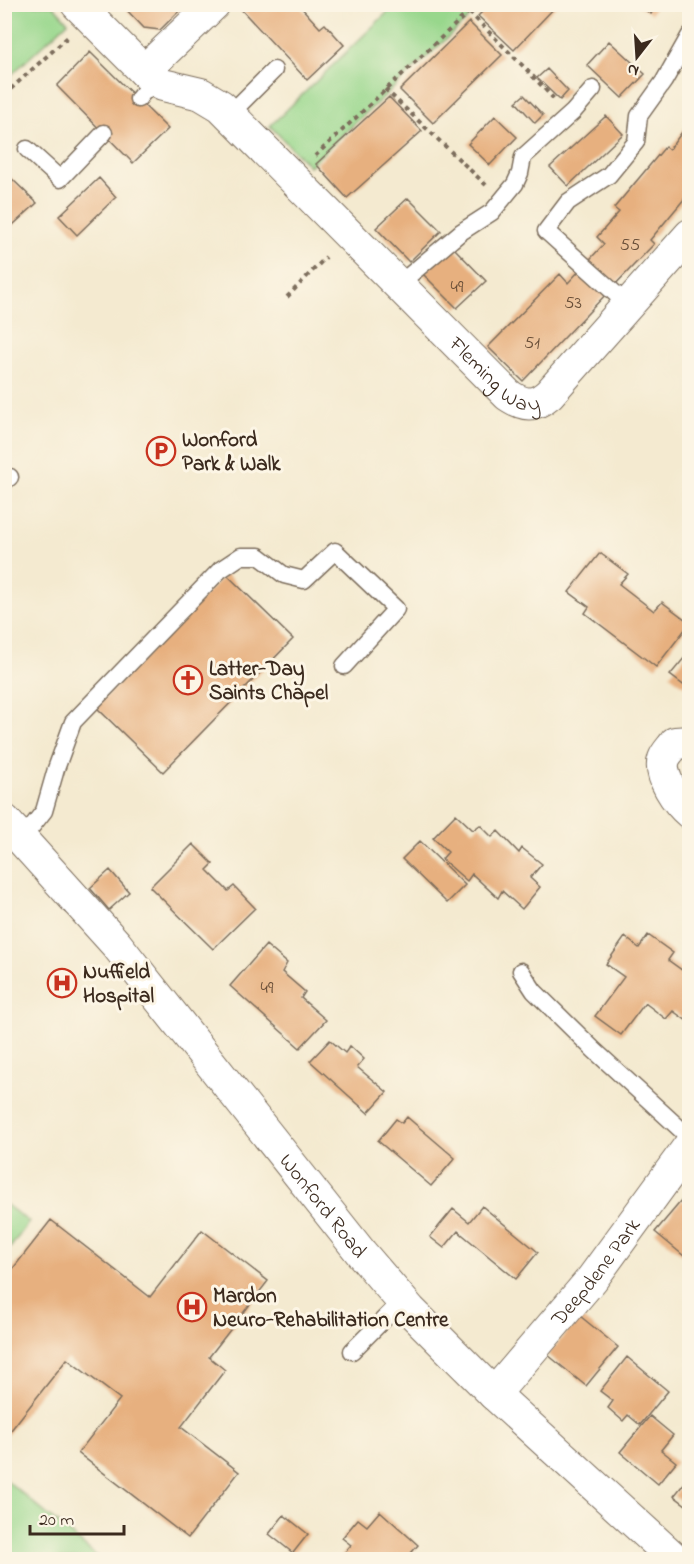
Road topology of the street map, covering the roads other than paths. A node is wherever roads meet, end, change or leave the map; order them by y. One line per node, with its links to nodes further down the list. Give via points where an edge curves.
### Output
1 (214, 4): 5 (street)
2 (83, 11): 5 (street, Fleming Way)
3 (690, 35): 12 (lane, via 639,116 636,142 609,175 568,202 546,231)
4 (274, 70): 7 (lane)
5 (145, 84): 7 (street, Fleming Way, via 201,94)
6 (593, 89): 11 (lane, via 523,157 515,184 492,212)
7 (229, 115): 11 (street, Fleming Way)
8 (104, 133): 9 (lane, via 60,179)
9 (27, 149)
10 (690, 235): 12 (street, Fleming Way)
11 (398, 285): 12 (street, Fleming Way, via 508,395 529,405 539,403 549,394)
12 (628, 305)
13 (344, 666): 16 (lane, via 396,609 335,551 304,579 284,575 258,556 241,556 220,570 73,722 44,812)
14 (690, 742): 15 (street, via 675,743 664,760 665,776 677,802)
15 (690, 813)
16 (13, 829): 20 (street, Wonford Road, via 117,944)
17 (521, 971): 18 (lane, via 534,991 579,1036)
18 (690, 1138)
19 (690, 1145): 22 (street, Deepdene Park, via 592,1279)
20 (402, 1301): 21 (lane); 22 (street, Wonford Road)
21 (352, 1351)
22 (494, 1394): 23 (street, Wonford Road)
23 (676, 1560)

